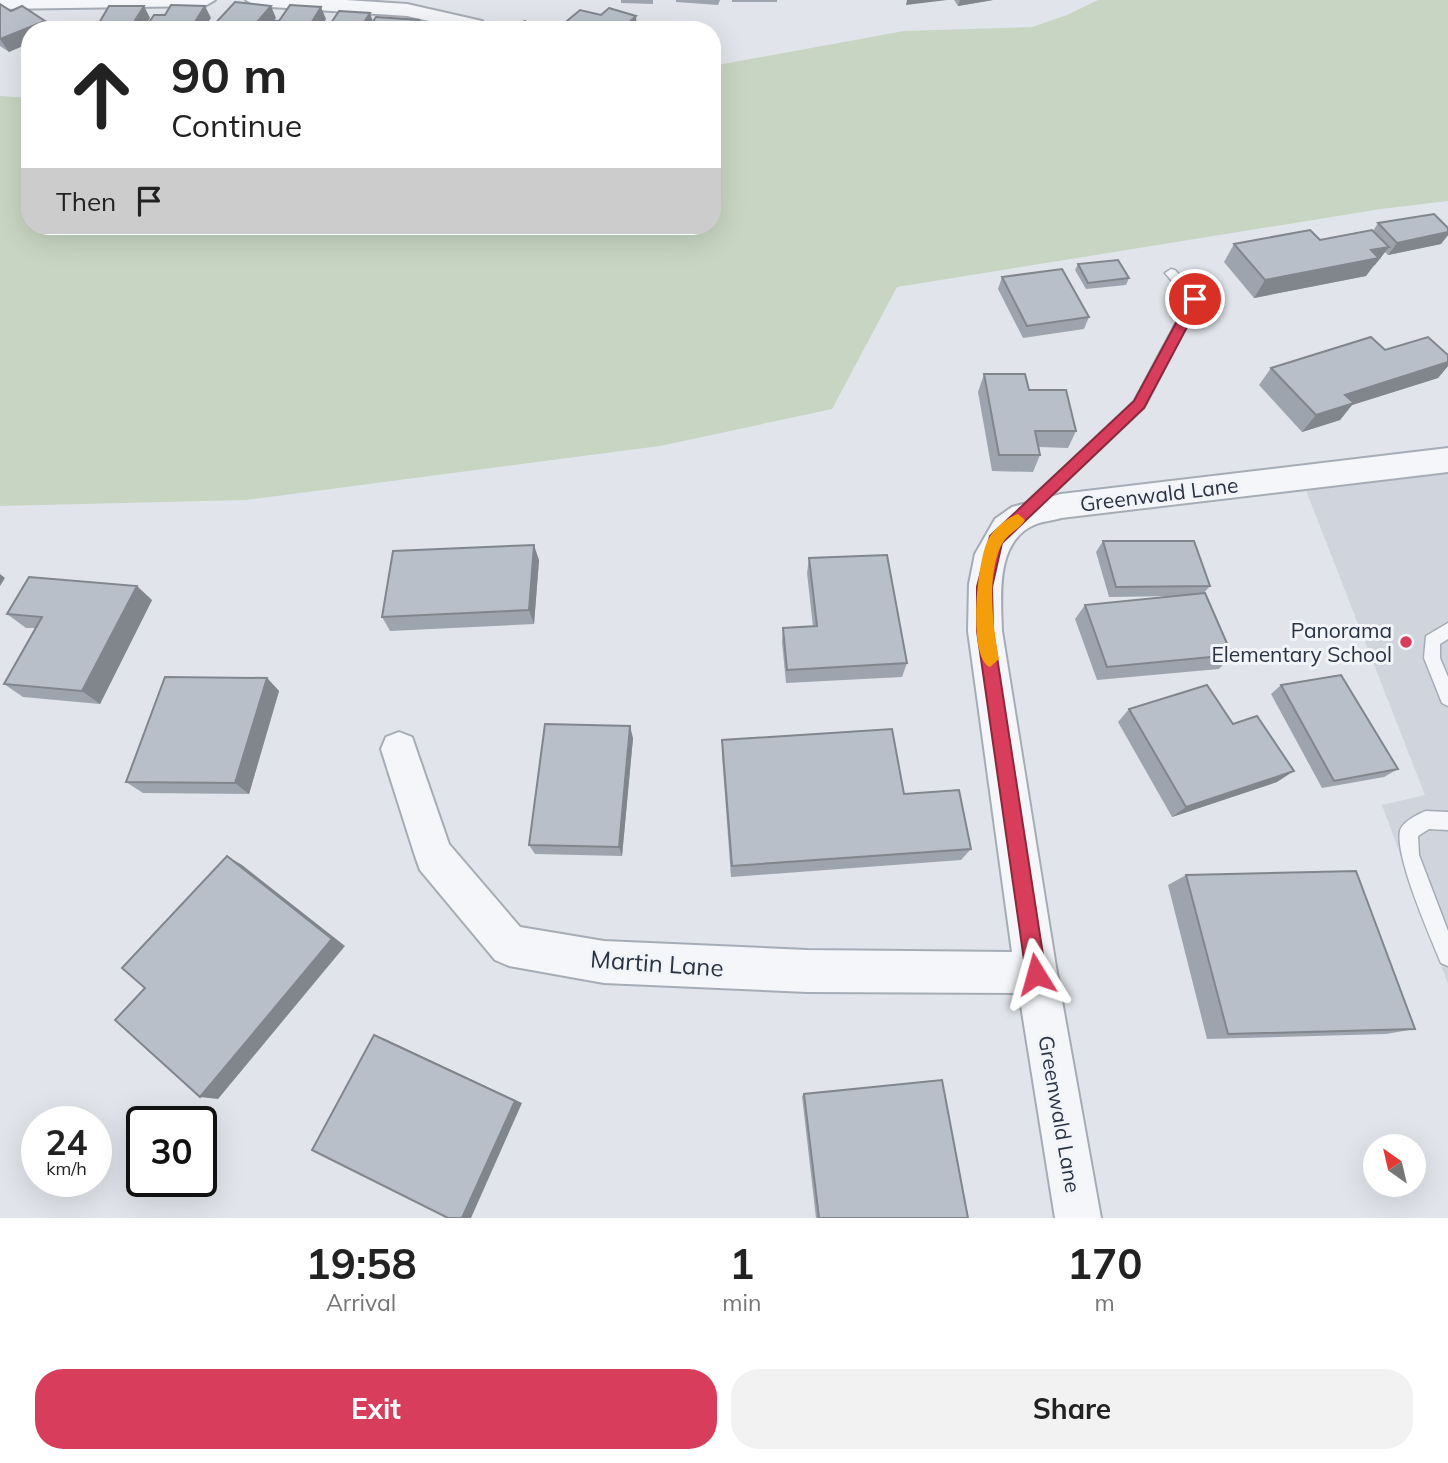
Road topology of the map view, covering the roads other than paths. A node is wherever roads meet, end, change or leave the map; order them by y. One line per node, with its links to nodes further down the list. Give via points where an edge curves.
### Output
1 (205, 0): 3 (street)
2 (256, 0): 4 (street, via 407,10)
3 (0, 3)
4 (457, 21)
5 (1171, 273): 7 (lane, via 1195,299 1139,404)
6 (1448, 460): 7 (street, Greenwald Lane, via 1061,506)
7 (1020, 517): 13 (street, Greenwald Lane, via 995,541 984,587 985,631)
8 (1448, 630): 9 (lane, via 1432,641 1432,657)
9 (1448, 698)
10 (399, 749): 13 (street, Martin Lane, via 433,856 509,946 604,962)
11 (1448, 821): 12 (lane, via 1426,820 1409,832 1410,856)
12 (1448, 956)
13 (1036, 974): 14 (street, Greenwald Lane)
14 (1078, 1218)

